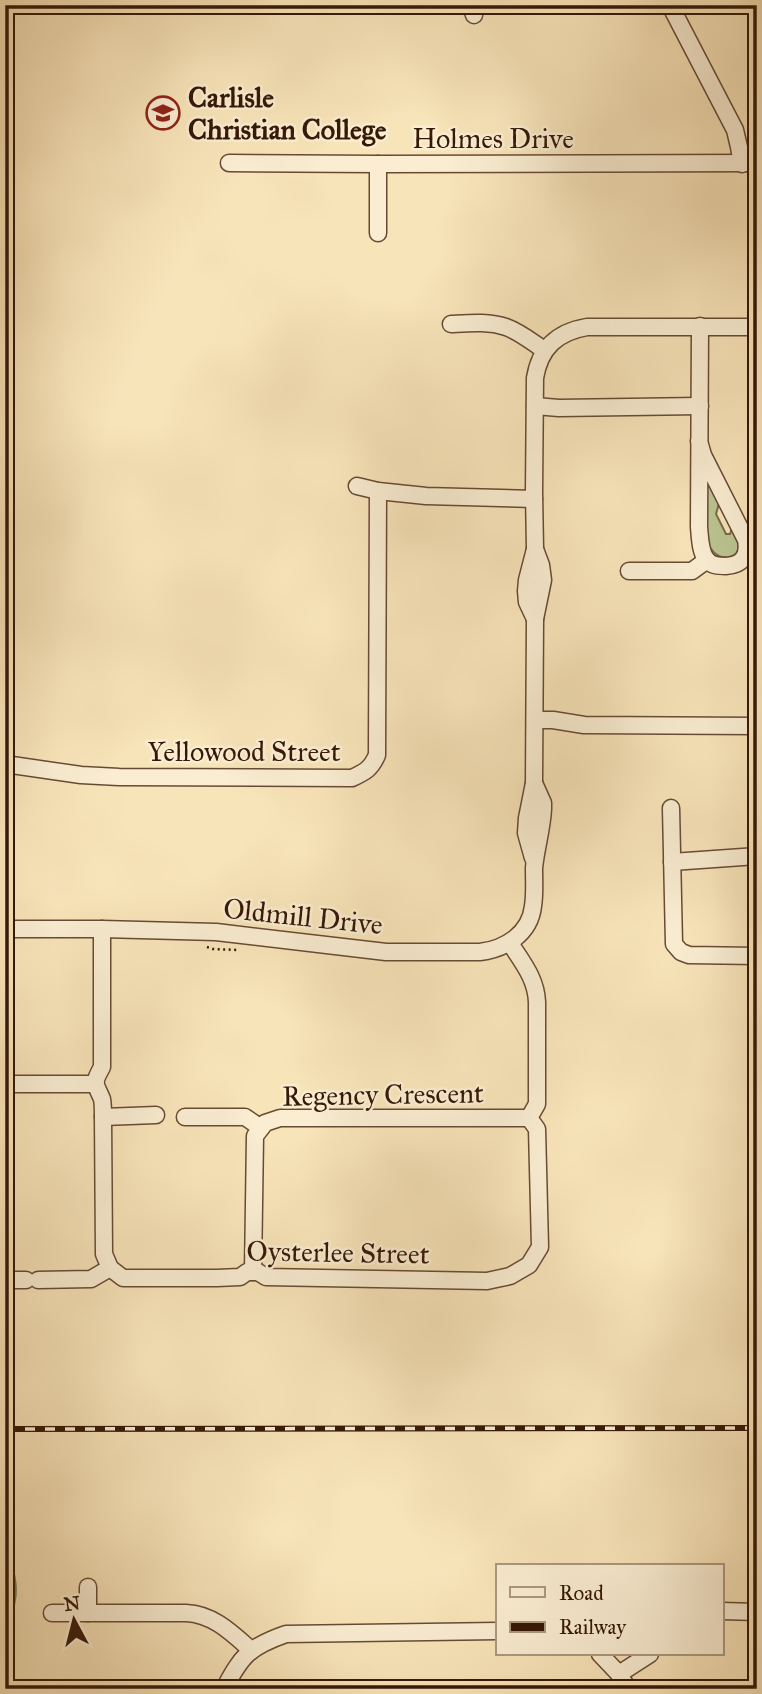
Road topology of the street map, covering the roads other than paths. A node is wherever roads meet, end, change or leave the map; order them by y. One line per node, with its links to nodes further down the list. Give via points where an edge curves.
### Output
1 (670, 5): 4 (street)
2 (229, 163): 3 (street, Holmes Drive)
3 (378, 164): 4 (street, Holmes Drive); 5 (street)
4 (749, 164)
5 (377, 233)
6 (451, 324): 9 (street, via 502,326)
7 (699, 326): 8 (street); 9 (street, via 576,328); 11 (street)
8 (757, 327)
9 (544, 350): 10 (street, via 536,373)
10 (535, 406): 11 (street); 15 (street)
11 (700, 406): 12 (street)
12 (699, 441): 16 (street); 17 (street, via 699,527)
13 (357, 486): 14 (street)
14 (378, 491): 15 (street, via 488,497 523,492); 21 (street, Yellowood Street, via 377,755 365,773 352,778 155,778 80,775)
15 (534, 496): 19 (street, via 535,549 542,580 535,619)
16 (751, 557): 17 (street, via 732,565 714,565)
17 (707, 560): 18 (street, via 692,571)
18 (629, 571)
19 (535, 726): 20 (street, via 556,731 584,725); 27 (street, via 534,783 543,809 532,912)
20 (757, 726)
21 (5, 764)
22 (671, 808): 24 (street)
23 (757, 856): 24 (street)
24 (672, 862): 28 (street, via 676,947 689,955)
25 (5, 929): 26 (street, Oldmill Drive)
26 (102, 929): 27 (street, Oldmill Drive, via 216,932 386,952 480,952); 30 (street, via 102,1067)
27 (510, 943): 34 (street, Oysterlee Street, via 537,993 537,1104)
28 (757, 956)
29 (5, 1084): 30 (street)
30 (96, 1084): 32 (street)
31 (156, 1115): 32 (street)
32 (103, 1117): 36 (street, via 104,1254)
33 (185, 1117): 35 (street, via 245,1117)
34 (529, 1118): 35 (street, Regency Crescent, via 281,1118); 37 (street, Oysterlee Street, via 537,1129 540,1247 520,1271 487,1281 266,1277)
35 (261, 1128): 37 (street, Regency Crescent, via 255,1136)
36 (110, 1268): 37 (street, Oysterlee Street, via 123,1278 240,1277); 38 (street, via 91,1279)
37 (253, 1272)
38 (5, 1280)
39 (88, 1587): 43 (street)
40 (724, 1611): 41 (street)
41 (757, 1612)
42 (52, 1613): 43 (street)
43 (88, 1613): 45 (street, via 201,1614)
44 (496, 1632): 45 (street, via 286,1634)
45 (251, 1650): 49 (street)
46 (602, 1656): 48 (street)
47 (647, 1656): 48 (street)
48 (619, 1674): 50 (street)
49 (224, 1689)
50 (628, 1689)

